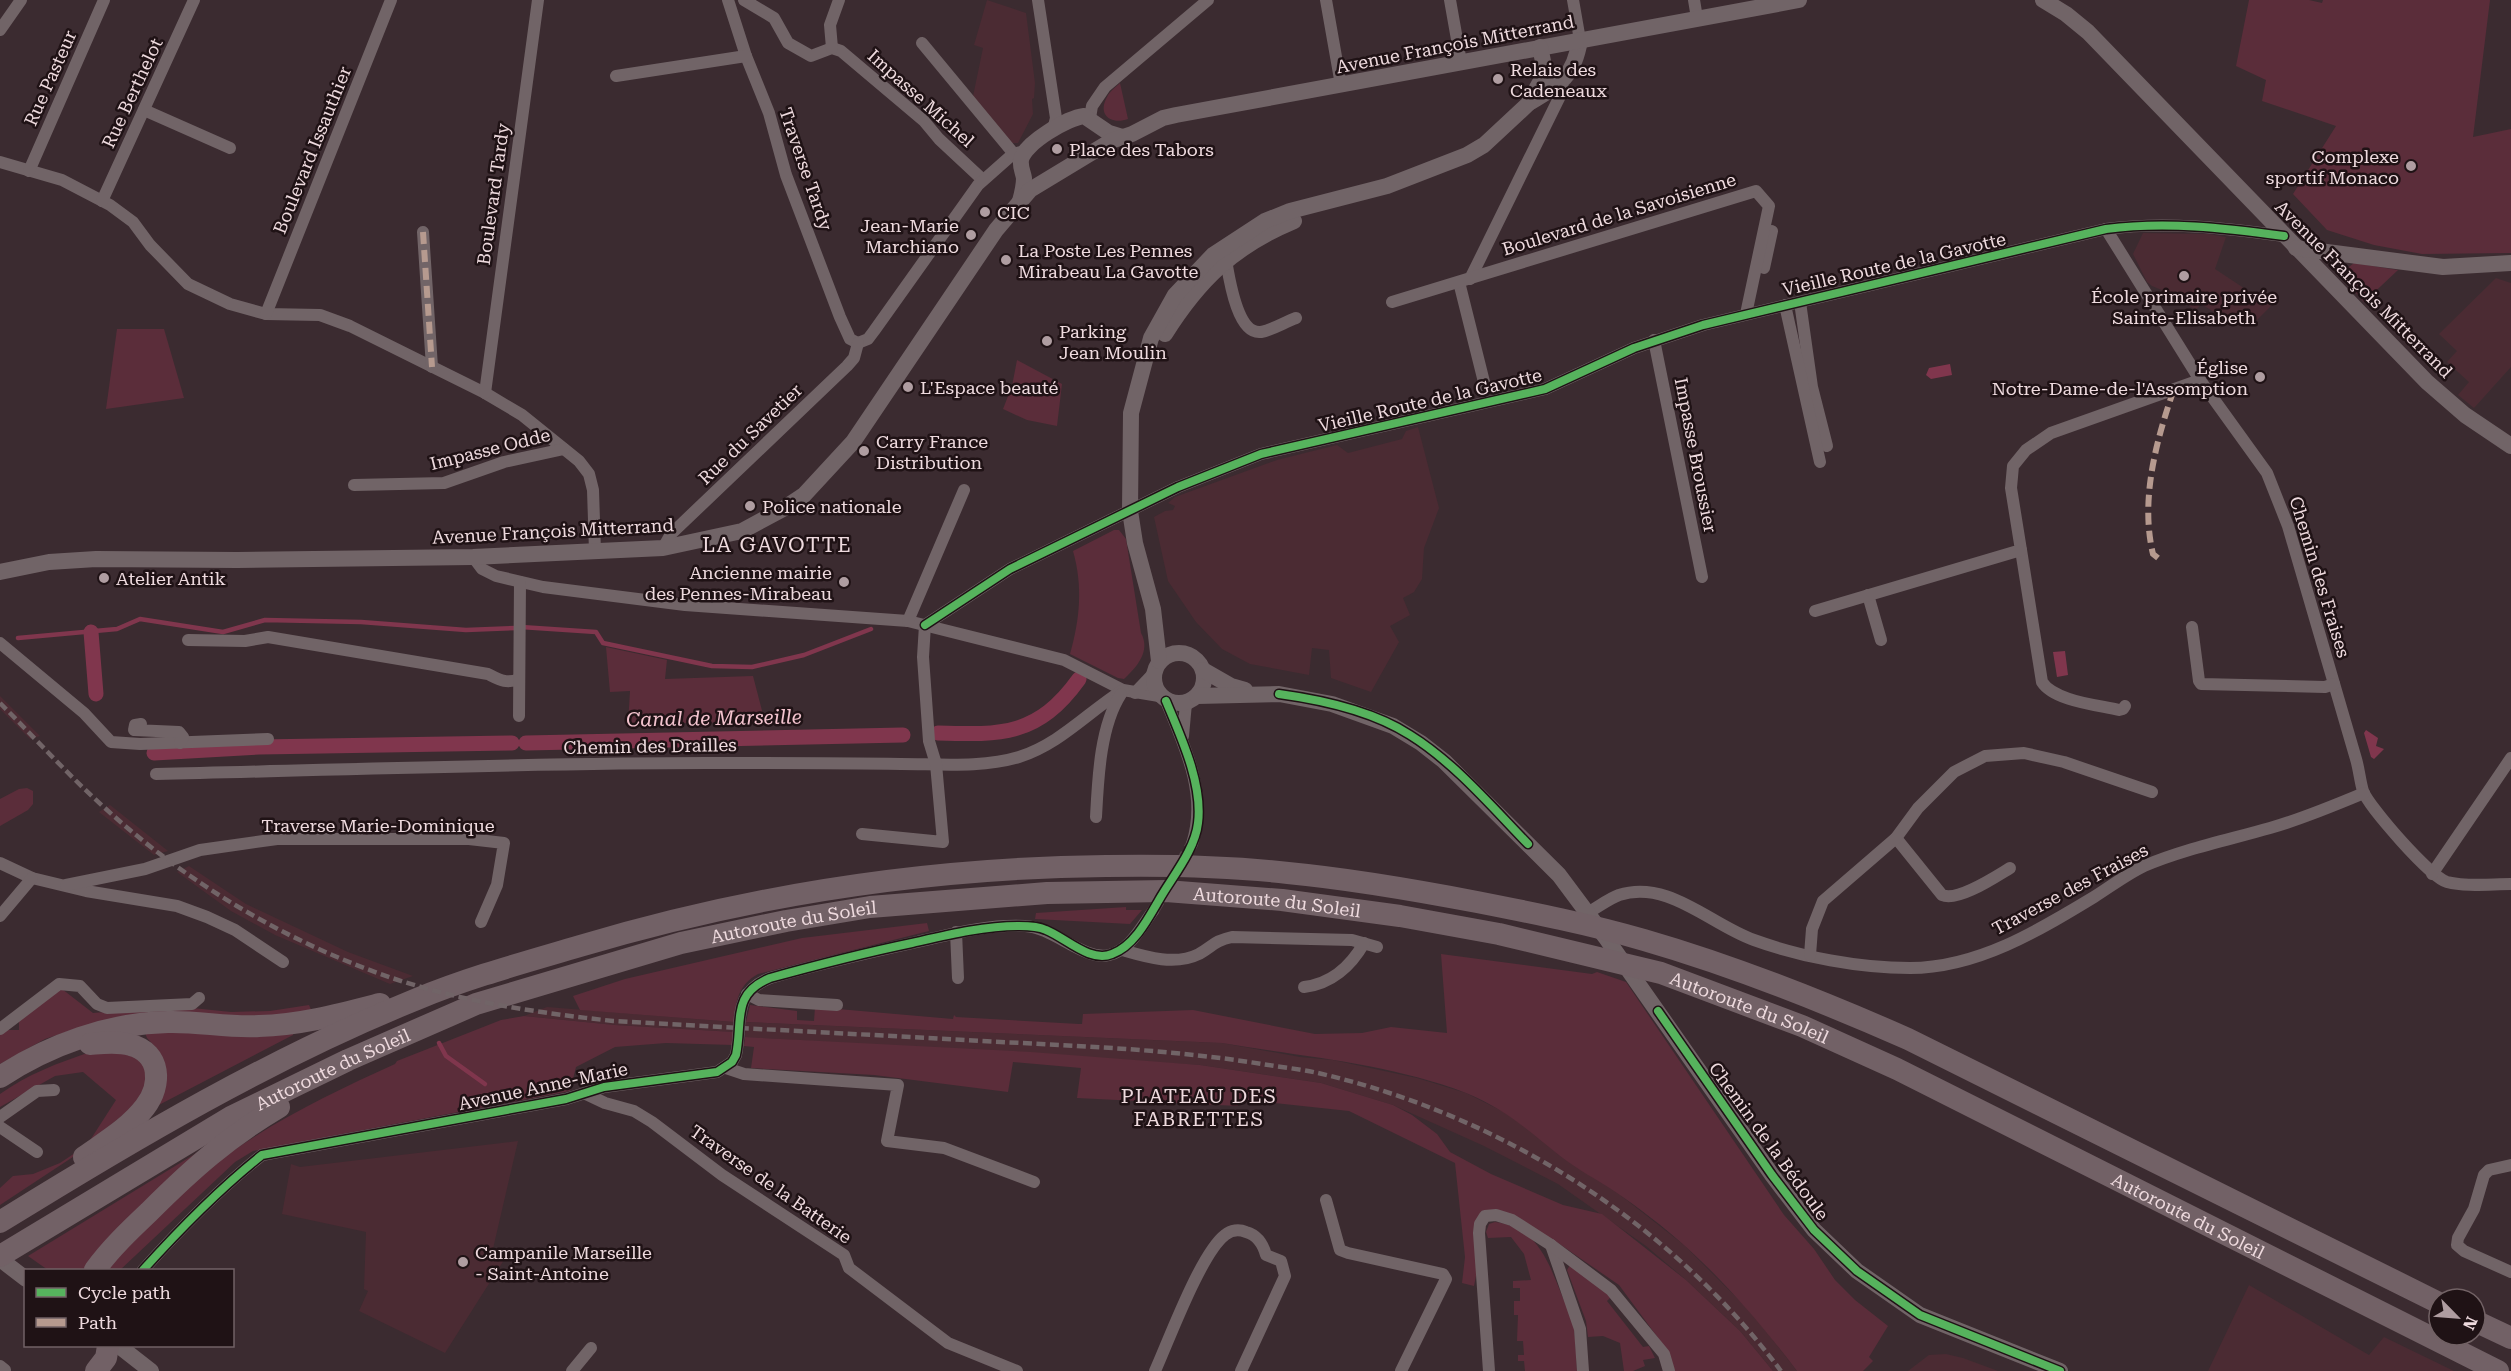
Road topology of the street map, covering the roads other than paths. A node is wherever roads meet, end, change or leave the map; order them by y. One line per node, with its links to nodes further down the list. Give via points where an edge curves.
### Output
1 (21, 0): 18 (street)
2 (104, 0): 39 (street, Rue Pasteur)
3 (194, 0): 30 (street, Rue Berthelot)
4 (391, 0): 62 (street, Boulevard Issauthier)
5 (538, 0): 70 (street, Boulevard Tardy)
6 (728, 0): 23 (street, Traverse Tardy)
7 (744, 0): 22 (street, via 774,18 788,43 811,56)
8 (839, 0): 22 (street, via 830,25)
9 (1038, 0): 32 (street, via 1056,118)
10 (1208, 0): 31 (street, via 1104,87 1092,106)
11 (1326, 0): 28 (street)
12 (1450, 0): 24 (street)
13 (1573, 0): 19 (street)
14 (1694, 0): 17 (street)
15 (1799, 0): 17 (street, Avenue François Mitterrand)
16 (2043, 0): 49 (street, Avenue François Mitterrand, via 2088,32)
17 (1697, 18): 19 (street, Avenue François Mitterrand)
18 (0, 30)
19 (1580, 40): 21 (street, Avenue François Mitterrand); 27 (street, via 1577,58)
20 (922, 43): 36 (street)
21 (1540, 47): 24 (street, Avenue François Mitterrand); 26 (street)
22 (832, 48): 40 (street, Impasse Michel, via 842,51 924,121)
23 (746, 56): 25 (street); 65 (street, Traverse Tardy, via 840,317 850,339)
24 (1461, 62): 28 (street, Avenue François Mitterrand)
25 (616, 76)
26 (1543, 77): 27 (street); 29 (street)
27 (1562, 83): 29 (street); 56 (street, Boulevard de la Savoisienne, via 1563,90)
28 (1341, 85): 33 (street, Avenue François Mitterrand, via 1163,118)
29 (1528, 104): 44 (street, via 1484,145 1467,155 1387,186)
30 (144, 110): 34 (street); 42 (street, Rue Berthelot)
31 (1094, 121): 32 (street, via 1078,117); 33 (street); 35 (street, via 1102,138)
32 (1053, 130): 36 (street)
33 (1122, 137): 35 (street, Avenue François Mitterrand)
34 (230, 148)
35 (1098, 148): 41 (street, Avenue François Mitterrand)
36 (1021, 161): 38 (street, Rue du Savetier); 38 (street); 41 (street, via 1032,182); 43 (street)
37 (0, 162): 39 (street)
38 (999, 165): 40 (street, Rue du Savetier)
39 (29, 171): 42 (street, via 62,180)
40 (982, 180): 65 (street, Rue du Savetier, via 868,339)
41 (1039, 183): 43 (street, Avenue François Mitterrand)
42 (102, 201): 62 (street, via 133,222 188,284 230,304)
43 (1020, 201): 78 (street, Avenue François Mitterrand, via 996,230 853,442 820,480 783,509 741,531)
44 (1320, 204): 48 (street, via 1290,211); 52 (street)
45 (2106, 229): 49 (street, Vieille Route de la Gavotte, via 2188,224); 59 (street, Vieille Route de la Gavotte); 68 (street, Chemin des Fraises)
46 (1772, 231): 61 (street)
47 (423, 232): 66 (street)
48 (1246, 233): 55 (street, via 1213,263); 67 (street, via 1213,255 1175,295 1151,338)
49 (2284, 236): 50 (street, Avenue François Mitterrand)
50 (2296, 248): 51 (street); 54 (street, Avenue François Mitterrand)
51 (2350, 256): 53 (street, via 2443,267); 54 (street)
52 (1226, 260): 55 (street); 57 (street)
53 (2511, 263)
54 (2314, 266): 71 (street, Avenue François Mitterrand, via 2427,382 2465,415)
55 (1210, 273): 57 (street); 67 (street, via 1185,303)
56 (1465, 280): 58 (street, Boulevard de la Savoisienne); 61 (street, Boulevard de la Savoisienne, via 1756,191 1769,206); 69 (street)
57 (1230, 285): 63 (street, via 1245,326 1253,331)
58 (1392, 302)
59 (1800, 302): 60 (street, Vieille Route de la Gavotte); 72 (street, via 1812,387)
60 (1785, 305): 61 (street, Vieille Route de la Gavotte); 74 (street)
61 (1750, 313): 64 (street, Vieille Route de la Gavotte)
62 (266, 314): 66 (street, via 320,315)
63 (1296, 318)
64 (1654, 340): 77 (street, Vieille Route de la Gavotte, via 1545,389 1261,454); 83 (street, Impasse Broussier)
65 (858, 343): 78 (street, Rue du Savetier, via 847,366 671,534)
66 (432, 367): 70 (street)
67 (1141, 376): 77 (street, via 1131,413)
68 (2200, 380): 79 (street, via 2051,434 2026,450 2013,466 2011,488); 98 (street, Chemin des Fraises, via 2267,473 2288,526)
69 (1485, 386)
70 (485, 393): 73 (street, via 522,415)
71 (2511, 446)
72 (1827, 447)
73 (564, 449): 75 (street, Impasse Odde, via 504,462 444,483); 80 (street, via 589,474)
74 (1820, 462)
75 (354, 486)
76 (964, 490): 88 (street)
77 (1130, 511): 86 (street); 89 (street, Vieille Route de la Gavotte, via 1010,569)
78 (663, 549): 80 (street, Avenue François Mitterrand)
79 (2020, 550): 85 (street); 103 (street, via 2046,689 2119,710)
80 (595, 551): 81 (street, Avenue François Mitterrand)
81 (473, 557): 82 (street, Avenue François Mitterrand, via 96,559 49,562); 84 (street, via 496,576)
82 (0, 572)
83 (1702, 577)
84 (520, 582): 88 (street, via 685,605); 97 (street)
85 (1868, 595): 87 (street); 92 (street)
86 (1153, 609): 94 (street); 95 (street)
87 (1815, 611)
88 (908, 621): 89 (street)
89 (925, 625): 99 (street, via 1064,660); 110 (street, via 923,657 929,741)
90 (2192, 627): 98 (street, via 2201,684)
91 (188, 640): 97 (street, via 245,641 268,637 488,674 509,683)
92 (1881, 640)
93 (0, 643): 108 (street, via 84,713 111,742)
94 (1179, 653): 95 (street, via 1168,655); 96 (street, via 1190,655)
95 (1156, 668): 99 (street); 101 (street, via 1154,686)
96 (1203, 670): 100 (street, Chemin de la Bédoule, via 1230,686); 102 (street, via 1202,689)
97 (519, 679): 104 (street)
98 (2334, 684): 113 (street, Chemin des Fraises)
99 (1129, 691): 101 (street); 110 (street, Chemin des Drailles, via 1097,706 1069,732 1020,757); 114 (street, via 1109,717)
100 (1259, 693): 102 (street, Chemin de la Bédoule); 126 (street, Chemin de la Bédoule, via 1332,704 1410,734 1444,761 1559,875)
101 (1163, 698): 102 (street, via 1176,704); 106 (street)
102 (1192, 700): 106 (street)
103 (2125, 706)
104 (519, 716)
105 (141, 724): 108 (street, via 135,725 134,730 179,732 183,737)
106 (1183, 736): 117 (street, via 1198,797 1198,824)
107 (268, 739): 108 (street)
108 (180, 743)
109 (2511, 758): 120 (street)
110 (936, 764): 111 (street, Chemin des Drailles, via 705,763); 115 (street, via 943,842)
111 (156, 774)
112 (2152, 792): 116 (street, via 2064,762 2024,753 1985,756 1954,772 1918,808)
113 (2364, 793): 120 (street, Chemin des Fraises); 132 (street, Traverse des Fraises, via 2272,827 2142,867 2013,943 1955,963 1910,969)
114 (1096, 818)
115 (862, 834)
116 (1896, 838): 119 (street, via 1947,898); 132 (street, via 1823,901 1812,929)
117 (1192, 843)
118 (0, 863): 121 (street)
119 (2010, 868)
120 (2432, 874): 122 (street, Chemin des Fraises, via 2458,884)
121 (32, 878): 123 (street); 125 (street)
122 (2511, 884)
123 (66, 885): 127 (street, Traverse Marie-Dominique, via 146,869 201,850 277,839 469,839 504,843 497,885); 133 (street, via 177,906 235,930)
124 (1153, 911): 131 (street)
125 (0, 916)
126 (1579, 917): 132 (street, Traverse des Fraises, via 1619,895 1669,896 1753,940); 135 (highway, Autoroute du Soleil, via 1284,872 1167,866 1012,867 861,882 743,903 670,919); 162 (highway, Autoroute du Soleil, via 1825,1003 1908,1039); 180 (street, Chemin de la Bédoule, via 1814,1230 1840,1255 1920,1315)
127 (481, 922)
128 (956, 932): 131 (street, via 1027,926 1044,929 1098,957); 134 (street); 137 (street, via 780,975 761,982)
129 (1364, 944): 130 (street); 131 (street, via 1352,940 1232,937 1217,940 1186,960 1149,958); 136 (street, via 1331,979)
130 (1377, 947)
131 (1122, 950)
132 (1810, 955)
133 (283, 962)
134 (958, 978)
135 (460, 984): 142 (highway, via 298,1023 258,1027 140,1023); 153 (highway, Autoroute du Soleil, via 420,998 268,1068)
136 (1304, 987)
137 (747, 994): 139 (street, via 759,1000); 143 (street, via 740,1008 738,1046)
138 (199, 998): 141 (street, via 192,1004 107,1008 97,1004 80,986 60,984)
139 (837, 1005)
140 (430, 1024): 157 (highway, Autoroute du Soleil, via 231,1117); 158 (highway, via 310,1089 224,1143 144,1216); 181 (highway, Autoroute du Soleil, via 476,1004 681,943 870,907 1047,893 1166,891 1282,900 1400,916 1499,934 1661,973 1802,1026 1897,1069)
141 (0, 1029)
142 (64, 1045): 144 (highway); 153 (highway, via 131,1045 150,1055 157,1074 156,1084 145,1107 126,1126)
143 (726, 1068): 146 (street, Avenue Anne-Marie, via 700,1076 604,1087); 151 (street, via 744,1074 898,1085 887,1141 944,1148)
144 (0, 1077)
145 (54, 1090): 147 (street, via 37,1091)
146 (586, 1094): 159 (street, Avenue Anne-Marie, via 262,1155 234,1176); 173 (street, Traverse de la Batterie, via 634,1111 722,1175 821,1237 844,1255 849,1268 948,1344)
147 (0, 1117)
148 (0, 1127): 149 (street)
149 (37, 1152)
150 (2511, 1165): 160 (street, via 2484,1175 2457,1245)
151 (1034, 1182)
152 (1326, 1200): 176 (street, via 1340,1250 1443,1274 1446,1279)
153 (25, 1203): 154 (highway); 155 (highway, Autoroute du Soleil)
154 (0, 1217)
155 (0, 1222)
156 (1551, 1245): 177 (street, via 1512,1220 1496,1215 1485,1216 1480,1224); 178 (street, via 1580,1329); 179 (street, via 1611,1290 1664,1354)
157 (0, 1257): 161 (street)
158 (96, 1269)
159 (144, 1269)
160 (2511, 1272)
161 (24, 1277)
162 (2427, 1297)
163 (2487, 1326): 164 (highway)
164 (2511, 1338)
165 (108, 1347): 170 (highway, via 106,1358)
166 (120, 1347): 171 (street)
167 (591, 1348): 172 (street)
168 (0, 1366): 169 (street)
169 (5, 1370)
170 (96, 1371)
171 (151, 1371)
172 (572, 1371)
173 (1017, 1371)
174 (1155, 1371): 175 (street, via 1216,1243 1226,1233 1239,1229 1252,1233 1263,1244 1266,1255 1281,1261 1285,1276)
175 (1241, 1371)
176 (1401, 1371)
177 (1489, 1371)
178 (1583, 1371)
179 (1669, 1371)
180 (2060, 1371)
181 (2498, 1371)

